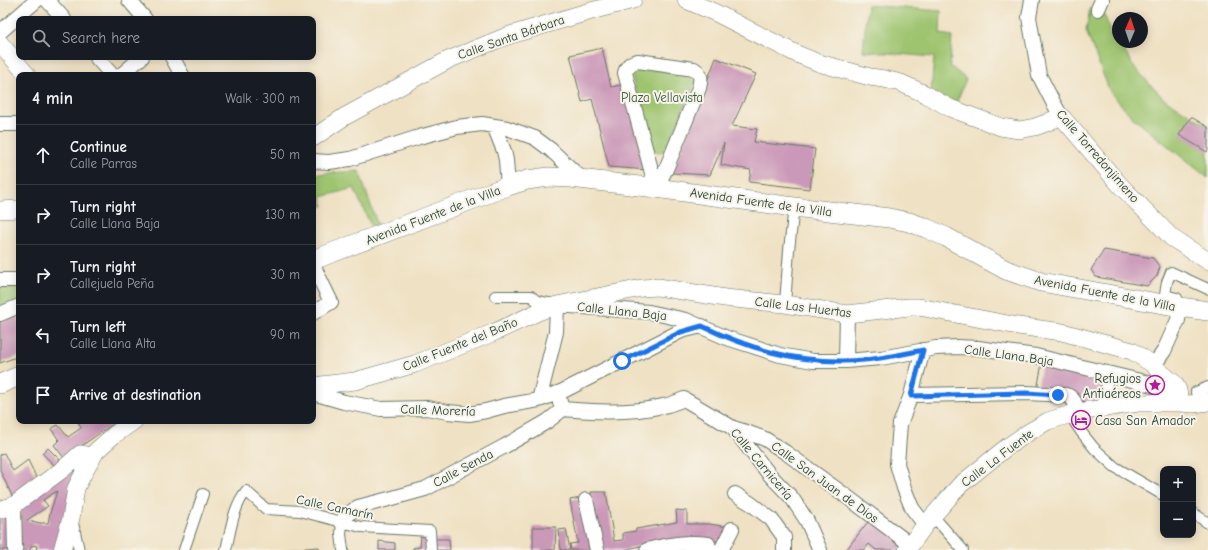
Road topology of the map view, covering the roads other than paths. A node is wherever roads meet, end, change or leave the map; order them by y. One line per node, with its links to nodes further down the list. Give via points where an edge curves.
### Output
1 (37, 0): 7 (street)
2 (48, 0): 8 (street)
3 (129, 0): 9 (street)
4 (633, 0): 24 (street, Calle Santa Bárbara, via 507,36 448,60 344,117)
5 (686, 0): 20 (street, via 796,54 820,63 901,83 950,108 1001,127 1019,130 1030,128)
6 (1032, 0): 20 (street, Calle Torredonjimeno, via 1029,17 1039,75)
7 (18, 16)
8 (61, 16)
9 (142, 16)
10 (16, 18): 11 (street)
11 (0, 32)
12 (0, 43): 16 (street)
13 (99, 60): 17 (street)
14 (138, 60): 18 (street)
15 (174, 60): 19 (street)
16 (24, 72)
17 (109, 72)
18 (124, 72)
19 (180, 72)
20 (1061, 116): 33 (street, Calle Torredonjimeno, via 1119,184 1172,238)
21 (0, 124): 22 (street)
22 (16, 124)
23 (494, 126): 25 (street, via 482,124 457,127 350,159); 26 (street, via 512,129 535,138); 27 (street, via 504,151)
24 (316, 136)
25 (316, 161)
26 (583, 180): 27 (main road, Avenida Fuente de la Villa, via 549,177); 28 (main road, Avenida Fuente de la Villa)
27 (508, 186): 32 (main road, Avenida Fuente de la Villa)
28 (656, 188): 28 (street, via 701,80 699,73 694,69 638,61 630,64 625,73); 29 (main road, Avenida Fuente de la Villa)
29 (794, 207): 39 (street); 43 (main road, Avenida Fuente de la Villa, via 909,222 946,237 1006,270 1041,282)
30 (16, 209): 31 (street)
31 (0, 210)
32 (316, 259)
33 (1208, 261)
34 (316, 272): 44 (street, via 331,302)
35 (0, 280): 36 (street)
36 (16, 280)
37 (1208, 289): 41 (street, via 1171,272 1164,295 1177,297 1177,302)
38 (495, 296): 40 (street, Calle Las Huertas, via 531,296 537,301)
39 (785, 304): 40 (street, Calle Las Huertas, via 725,298 658,287); 47 (street, Calle Las Huertas)
40 (557, 305): 48 (street, Calle Llana Baja, via 649,312); 55 (street, Calle Fuente del Baño, via 415,364 354,381); 62 (street, via 556,332)
41 (1208, 306)
42 (16, 307): 46 (street)
43 (1180, 307): 45 (main road, Avenida Fuente de la Villa); 51 (street, via 1178,320 1164,351)
44 (316, 311)
45 (1208, 311)
46 (0, 314)
47 (847, 314): 50 (street); 51 (street, Calle Las Huertas, via 909,307 933,309 1011,325 1062,332 1132,351)
48 (702, 326): 50 (street, Calle Llana Baja, via 727,338 780,355 813,361); 57 (street, Calle Morería, via 681,332)
49 (923, 350): 50 (street, Calle Llana Baja); 59 (street); 60 (street, Calle Llana Baja, via 978,348 1036,356)
50 (846, 362)
51 (1154, 365): 60 (street, Calle Las Huertas, via 1174,383)
52 (1107, 376): 52 (street, via 1164,390 1173,397 1101,406 1102,402 1111,403 1113,395 1105,393)
53 (16, 377): 54 (main road)
54 (0, 384)
55 (316, 386)
56 (1208, 388): 61 (street, via 1196,392 1197,398)
57 (563, 391): 62 (street, Calle Morería); 64 (street, via 560,403)
58 (316, 394): 62 (street, Calle Morería, via 381,409 427,408 469,414)
59 (911, 396): 65 (street, via 1026,393 1066,395 1072,398 1076,406); 76 (street, via 900,424 897,464 912,508)
60 (1179, 396): 63 (street, Calle La Fuente, via 1193,404); 65 (street, Calle La Fuente)
61 (1208, 396)
62 (540, 400)
63 (1208, 402)
64 (563, 409): 67 (street, Calle Carnicería, via 639,410 684,400); 77 (street, Calle Senda, via 548,421 505,446 425,489 358,506 345,516)
65 (1074, 413): 69 (street, via 1082,433 1094,448 1115,467); 76 (street, Calle La Fuente, via 1048,421 1007,447 960,485)
66 (130, 424): 68 (street, via 103,444)
67 (733, 428): 80 (street, Calle San Juan de Dios, via 765,439 785,452 846,496); 93 (street, Calle Carnicería, via 769,474 792,498 807,521)
68 (91, 461): 73 (street, via 86,455 80,454 63,469); 75 (street, via 76,488)
69 (1160, 493)
70 (203, 494): 84 (street)
71 (735, 494): 92 (street, via 772,519 784,537)
72 (586, 500): 88 (street)
73 (7, 507): 81 (street)
74 (1196, 515): 78 (street)
75 (72, 518): 82 (street); 83 (street)
76 (929, 520): 80 (street, Calle La Fuente); 94 (street)
77 (342, 523): 85 (street, Calle Camarín, via 300,511 266,508 246,491 234,511); 86 (street); 87 (street, Calle Camarín, via 361,527 430,531)
78 (1208, 523)
79 (732, 529): 91 (street)
80 (909, 548)
81 (15, 550)
82 (62, 550)
83 (79, 550)
84 (184, 550)
85 (226, 550)
86 (343, 550)
87 (431, 550)
88 (597, 550)
89 (647, 550): 90 (street, via 689,542 708,544)
90 (710, 550)
91 (721, 550)
92 (784, 550)
93 (820, 550)
94 (963, 550)

